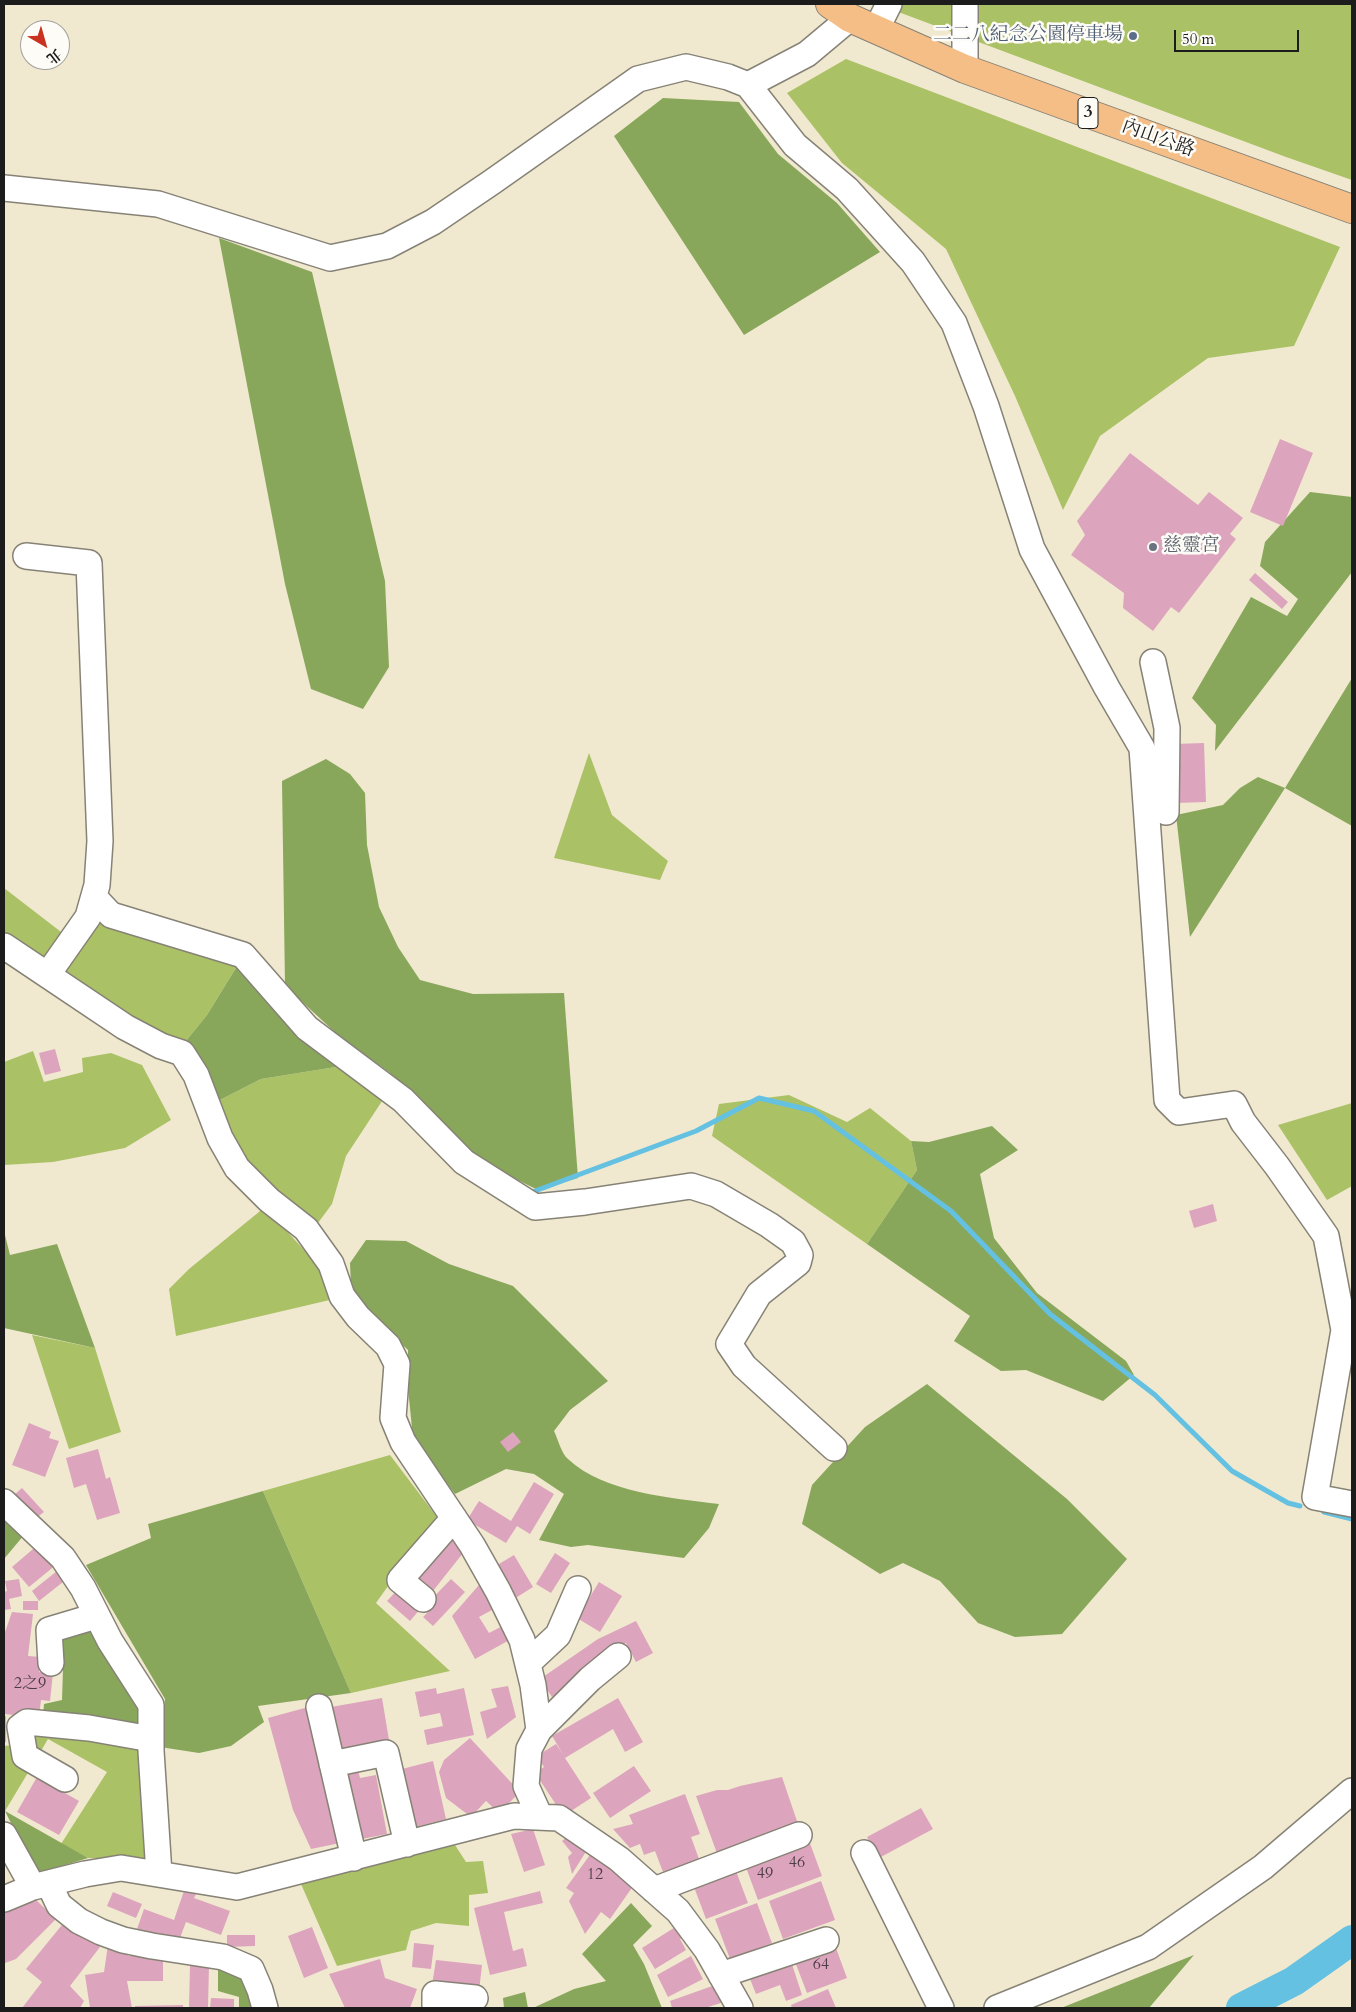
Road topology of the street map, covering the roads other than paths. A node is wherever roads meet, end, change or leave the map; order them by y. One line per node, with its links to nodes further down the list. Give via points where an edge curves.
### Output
1 (889, 4): 4 (street)
2 (965, 4): 5 (street)
3 (840, 11): 4 (main road, 內山公路 / 3); 6 (street, via 807,54)
4 (877, 28): 5 (main road, 內山公路 / 3)
5 (965, 69): 8 (main road, 內山公路 / 3)
6 (748, 85): 7 (street, via 728,76 686,67 638,79 433,222 386,246 330,258 158,204); 17 (street, via 795,145 847,189 913,262 954,323 986,406 1032,549 1142,748 1167,1100 1179,1112 1234,1104 1243,1122 1326,1236 1344,1330 1315,1497)
7 (4, 188)
8 (1352, 209)
9 (26, 556): 12 (street, via 89,563 100,841)
10 (1153, 662): 11 (street, via 1167,728)
11 (1166, 812)
12 (95, 898): 14 (street, via 88,917); 15 (street, via 111,915 243,955 308,1028 403,1100 464,1162 534,1207 691,1186 716,1194 793,1242 800,1255 798,1263 759,1294 728,1344 744,1366)
13 (4, 946): 14 (street)
14 (48, 974): 18 (street, via 125,1027 182,1053 196,1074 220,1138 237,1168 269,1200 306,1229 331,1264 342,1296 358,1318 388,1346 397,1364 393,1418 403,1442)
15 (834, 1448)
16 (4, 1502): 21 (street, via 63,1558)
17 (1352, 1504)
18 (454, 1518): 20 (street, via 400,1580); 24 (street, via 498,1591 522,1640)
19 (578, 1589): 24 (street, via 558,1635)
20 (423, 1599)
21 (96, 1616): 23 (street, via 49,1630); 27 (street, via 151,1705)
22 (618, 1656): 26 (street)
23 (52, 1663)
24 (528, 1664): 26 (street)
25 (319, 1707): 28 (street)
26 (539, 1730): 31 (street, via 529,1749 526,1786)
27 (151, 1739): 29 (street, via 27,1722 20,1727 26,1756); 37 (street)
28 (332, 1764): 34 (street, via 386,1753); 36 (street)
29 (65, 1779)
30 (1352, 1791): 48 (street, via 1263,1868 1148,1947)
31 (540, 1817): 34 (street, via 514,1816); 39 (street, via 559,1818 619,1859)
32 (799, 1835): 39 (street)
33 (4, 1836): 38 (street)
34 (407, 1844): 36 (street)
35 (864, 1853): 47 (street)
36 (354, 1858): 37 (street, via 236,1887)
37 (159, 1874): 38 (street, via 121,1868)
38 (41, 1885): 40 (street); 44 (street, via 79,1921 101,1932 123,1940 223,1958 251,1969)
39 (654, 1890): 42 (street, via 678,1911)
40 (4, 1899)
41 (826, 1940): 42 (street)
42 (722, 1975): 46 (street)
43 (475, 1998): 45 (street, via 435,1994)
44 (265, 2008)
45 (435, 2008)
46 (740, 2008)
47 (941, 2008)
48 (997, 2008)

